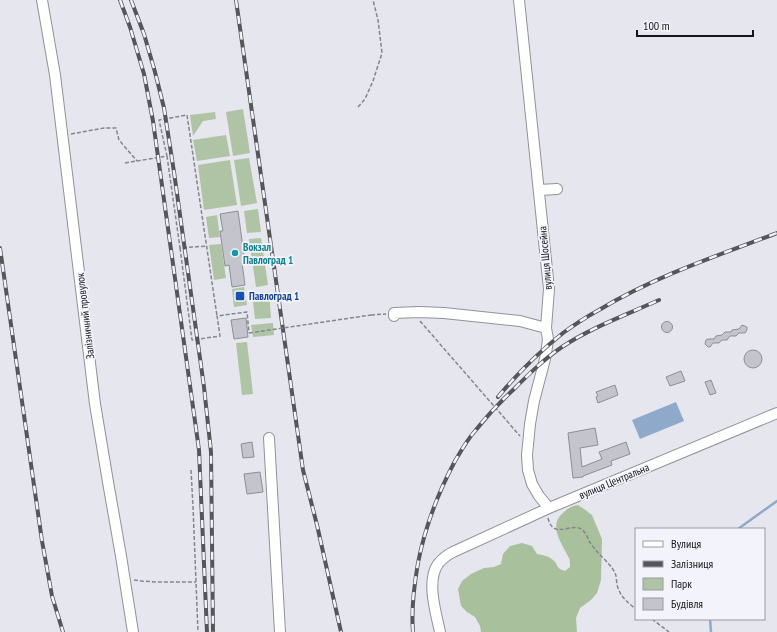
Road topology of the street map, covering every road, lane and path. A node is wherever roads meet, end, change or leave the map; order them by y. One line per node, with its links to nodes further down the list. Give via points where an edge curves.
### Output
1 (42, 0): 5 (street, Залізничний провулок)
2 (372, 0): 4 (path, via 378,20 382,53 365,98)
3 (519, 0): 10 (street, вулиця Шосейна)
4 (358, 107)
5 (63, 135): 7 (path, via 116,128 119,140); 22 (street, Залізничний провулок, via 95,404)
6 (167, 156): 7 (path); 11 (path, via 159,120 187,115); 12 (path)
7 (137, 161): 8 (path)
8 (125, 163)
9 (557, 189): 10 (street)
10 (539, 190): 16 (street, вулиця Шосейна, via 549,289)
11 (207, 246): 12 (path); 15 (path)
12 (180, 248): 15 (path, via 192,340 220,336)
13 (413, 312): 14 (street); 16 (street, via 520,321); 19 (path)
14 (394, 315): 15 (path, bridge, via 371,315 249,333 247,312)
15 (217, 316)
16 (546, 328): 19 (street, вулиця Шосейна, via 547,347 534,401)
17 (777, 413): 21 (street, вулиця Центральна)
18 (269, 438): 28 (street)
19 (528, 446): 21 (street, вулиця Шосейна, via 528,470 532,484)
20 (191, 470): 23 (path)
21 (548, 509): 24 (path, via 549,524 554,528 558,530 573,527 585,533 616,574 618,588 624,599); 29 (street, вулиця Центральна, via 444,557 437,565 432,579)
22 (124, 576): 23 (path, via 141,581); 26 (street, Залізничний провулок)
23 (196, 582): 27 (path)
24 (635, 607)
25 (653, 620): 30 (path)
26 (133, 632)
27 (198, 632)
28 (280, 632)
29 (440, 632)
30 (669, 632)

